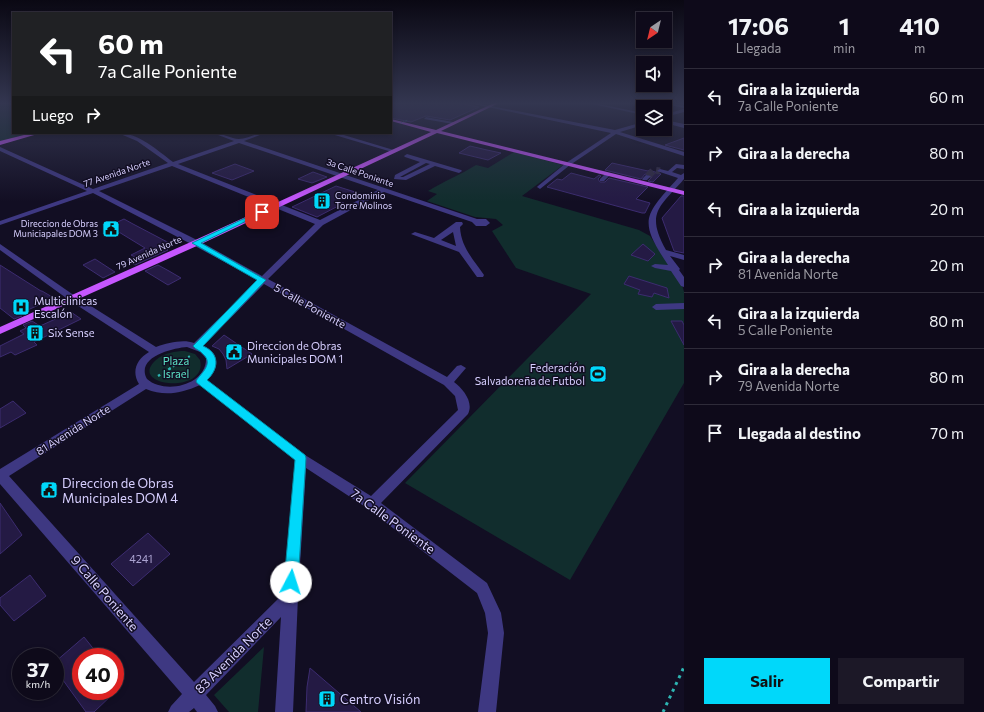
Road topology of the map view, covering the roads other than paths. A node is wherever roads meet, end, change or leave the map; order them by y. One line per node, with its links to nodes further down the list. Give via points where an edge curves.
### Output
1 (26, 136): 11 (main road)
2 (129, 136): 18 (street, via 139,140)
3 (225, 136): 10 (street, 3a Calle Poniente)
4 (253, 136): 10 (street, 77 Avenida Norte)
5 (342, 136): 13 (street)
6 (425, 136): 13 (main road, 79 Avenida Norte)
7 (463, 136): 17 (main road)
8 (609, 136): 17 (street)
9 (628, 136): 14 (street)
10 (239, 141): 18 (street, 77 Avenida Norte); 26 (street, 3a Calle Poniente)
11 (0, 143)
12 (0, 149): 34 (street, 5 Calle Poniente)
13 (394, 151): 26 (main road, 79 Avenida Norte)
14 (684, 154)
15 (407, 156): 16 (street)
16 (426, 161): 19 (street); 19 (street, via 397,176 395,180 404,179)
17 (569, 163): 24 (main road); 25 (street); 32 (main road, via 646,178)
18 (173, 164): 34 (street, 77 Avenida Norte); 36 (street)
19 (435, 164): 21 (street)
20 (684, 167): 23 (street, via 676,166)
21 (459, 171)
22 (660, 171): 27 (street)
23 (671, 171)
24 (608, 174): 29 (street); 32 (main road)
25 (553, 175): 28 (street); 30 (street)
26 (342, 176): 31 (street, 3a Calle Poniente); 36 (main road, 79 Avenida Norte)
27 (683, 176): 32 (street)
28 (564, 178)
29 (602, 180)
30 (540, 187)
31 (383, 188): 37 (street, 3a Calle Poniente); 40 (street)
32 (673, 189): 33 (main road); 35 (main road); 47 (street, via 653,213 650,221 656,240)
33 (684, 190)
34 (92, 191): 39 (street, 77 Avenida Norte); 44 (street, 5 Calle Poniente)
35 (684, 193)
36 (275, 206): 40 (street); 44 (main road, 79 Avenida Norte)
37 (467, 218): 38 (street, 3a Calle Poniente); 41 (street)
38 (476, 221)
39 (0, 223)
40 (320, 223): 52 (street)
41 (456, 226): 43 (street); 46 (street)
42 (415, 234): 43 (street)
43 (435, 241): 46 (street)
44 (196, 243): 52 (street, 5 Calle Poniente); 54 (main road, 79 Avenida Norte)
45 (0, 246): 54 (street)
46 (461, 250): 51 (street)
47 (665, 252): 48 (street); 50 (street)
48 (684, 258)
49 (655, 266): 50 (street)
50 (676, 270): 53 (street)
51 (480, 275)
52 (262, 280): 58 (street); 62 (street, 5 Calle Poniente)
53 (684, 284)
54 (72, 298): 57 (main road, 79 Avenida Norte); 59 (street)
55 (684, 306): 56 (street)
56 (656, 307)
57 (0, 331)
58 (197, 346): 59 (street, via 177,345); 61 (street, via 210,355 212,361 208,374)
59 (155, 352): 63 (street, via 140,368 139,374)
60 (461, 368): 62 (street)
61 (201, 381): 63 (street, via 172,391 162,391); 64 (street, 7a Calle Poniente)
62 (448, 382): 66 (street, 5 Calle Poniente, via 457,389 464,401 464,411)
63 (145, 385): 65 (street, 81 Avenida Norte)
64 (301, 458): 66 (street, 7a Calle Poniente); 67 (street)
65 (0, 475): 68 (street, 9 Calle Poniente)
66 (372, 504): 72 (street, 7a Calle Poniente, via 482,588 493,613 496,633)
67 (290, 597): 68 (street, 83 Avenida Norte); 71 (street)
68 (194, 694): 69 (street, 83 Avenida Norte); 70 (street, 9 Calle Poniente)
69 (177, 712)
70 (209, 712)
71 (284, 712)
72 (487, 712)

